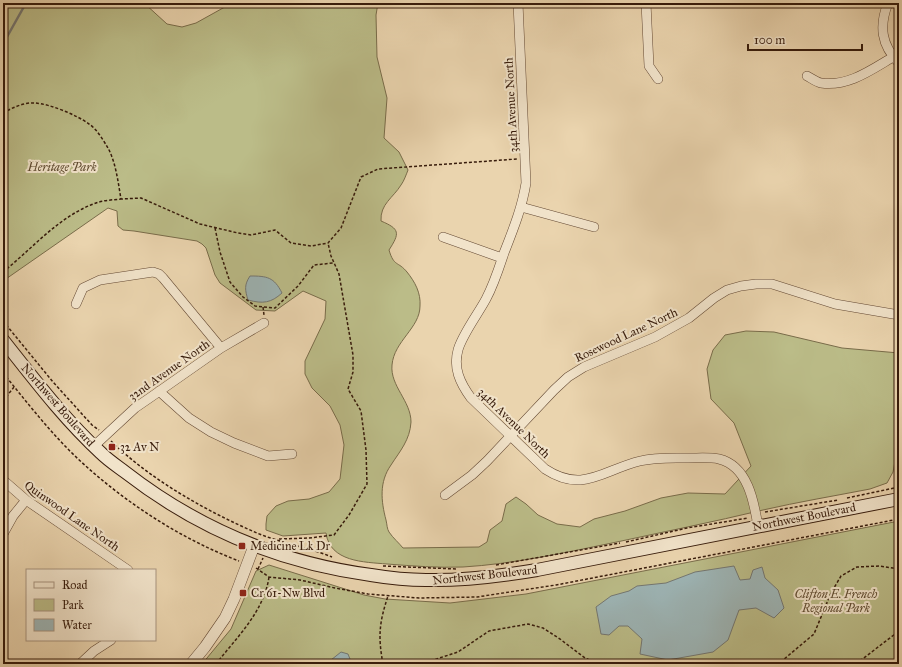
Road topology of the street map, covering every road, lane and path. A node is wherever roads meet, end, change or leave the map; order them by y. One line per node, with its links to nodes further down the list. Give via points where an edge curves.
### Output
1 (518, 3): 8 (street, 34th Avenue North)
2 (646, 3): 6 (street, via 649,66)
3 (888, 3): 4 (street, via 882,25 883,37)
4 (896, 60): 5 (street, via 852,79 820,83)
5 (807, 76)
6 (658, 79)
7 (3, 113): 9 (path, via 14,107 34,103 64,111 90,124 108,149)
8 (525, 158): 10 (street, 34th Avenue North, via 526,183); 14 (path, via 378,169 362,177 341,228)
9 (121, 199): 11 (path, via 141,198); 17 (path, via 98,202 75,212)
10 (521, 207): 12 (street); 15 (street, 34th Avenue North)
11 (215, 228): 14 (path, via 252,235 275,230 291,243 311,246); 16 (path, via 230,282 255,306 275,308 298,286 314,265)
12 (594, 228)
13 (443, 237): 15 (street)
14 (328, 243): 16 (path)
15 (502, 258): 29 (street, 34th Avenue North, via 490,291 463,338 456,363 458,376 471,398)
16 (334, 262): 42 (path, via 339,274 353,355 353,372 348,388 361,411 367,484 334,535)
17 (3, 272)
18 (76, 304): 23 (street, via 83,288 100,280 153,272 163,278)
19 (899, 315): 29 (street, Rosewood Lane North, via 835,304 772,284 741,286 727,290 689,318 655,337 584,367 568,377)
20 (3, 321): 28 (path, via 53,382 92,425)
21 (264, 323): 23 (street, 32nd Avenue North)
22 (3, 340): 30 (main road, Northwest Boulevard)
23 (221, 348): 26 (street, 32nd Avenue North)
24 (3, 373): 25 (path)
25 (14, 387): 27 (path); 45 (path, via 33,411 87,467 118,493 197,543)
26 (159, 391): 28 (street, 32nd Avenue North); 31 (street, via 189,418 234,444 268,456)
27 (3, 401)
28 (105, 435): 30 (street, 32nd Avenue North); 42 (path, via 153,476 208,509 257,533)
29 (510, 436): 34 (street, Rosewood Lane North, via 472,475); 39 (street, 34th Avenue North, via 545,469 568,480 594,478 634,463 654,459 721,459 731,464 746,480)
30 (94, 446): 43 (main road, Northwest Boulevard, via 165,502 235,539)
31 (292, 454)
32 (3, 480): 37 (street, Quinwood Lane North)
33 (899, 487): 35 (path)
34 (445, 495)
35 (846, 499)
36 (899, 499): 40 (main road, Northwest Boulevard)
37 (26, 500): 41 (street); 48 (street, Quinwood Lane North)
38 (840, 500): 39 (path)
39 (756, 514): 40 (street, 34th Avenue North); 47 (path, via 655,536)
40 (758, 526): 43 (main road, Northwest Boulevard, via 537,570 462,579 387,578 348,572 310,564)
41 (3, 534)
42 (278, 539): 44 (path)
43 (254, 546): 56 (street, via 225,618)
44 (333, 558)
45 (238, 561)
46 (381, 566): 50 (path)
47 (492, 566)
48 (127, 569)
49 (258, 569): 57 (path, via 269,577 266,593 256,613)
50 (462, 569)
51 (899, 573): 61 (path, via 893,568 857,567 842,576 831,593 814,634)
52 (388, 596): 58 (path, via 379,631)
53 (899, 631): 62 (path)
54 (109, 641): 55 (street)
55 (80, 664)
56 (191, 664)
57 (216, 664)
58 (383, 664)
59 (422, 664): 60 (path, via 458,652 489,631 528,624 543,628 585,658)
60 (598, 664)
61 (776, 664)
62 (856, 664)

